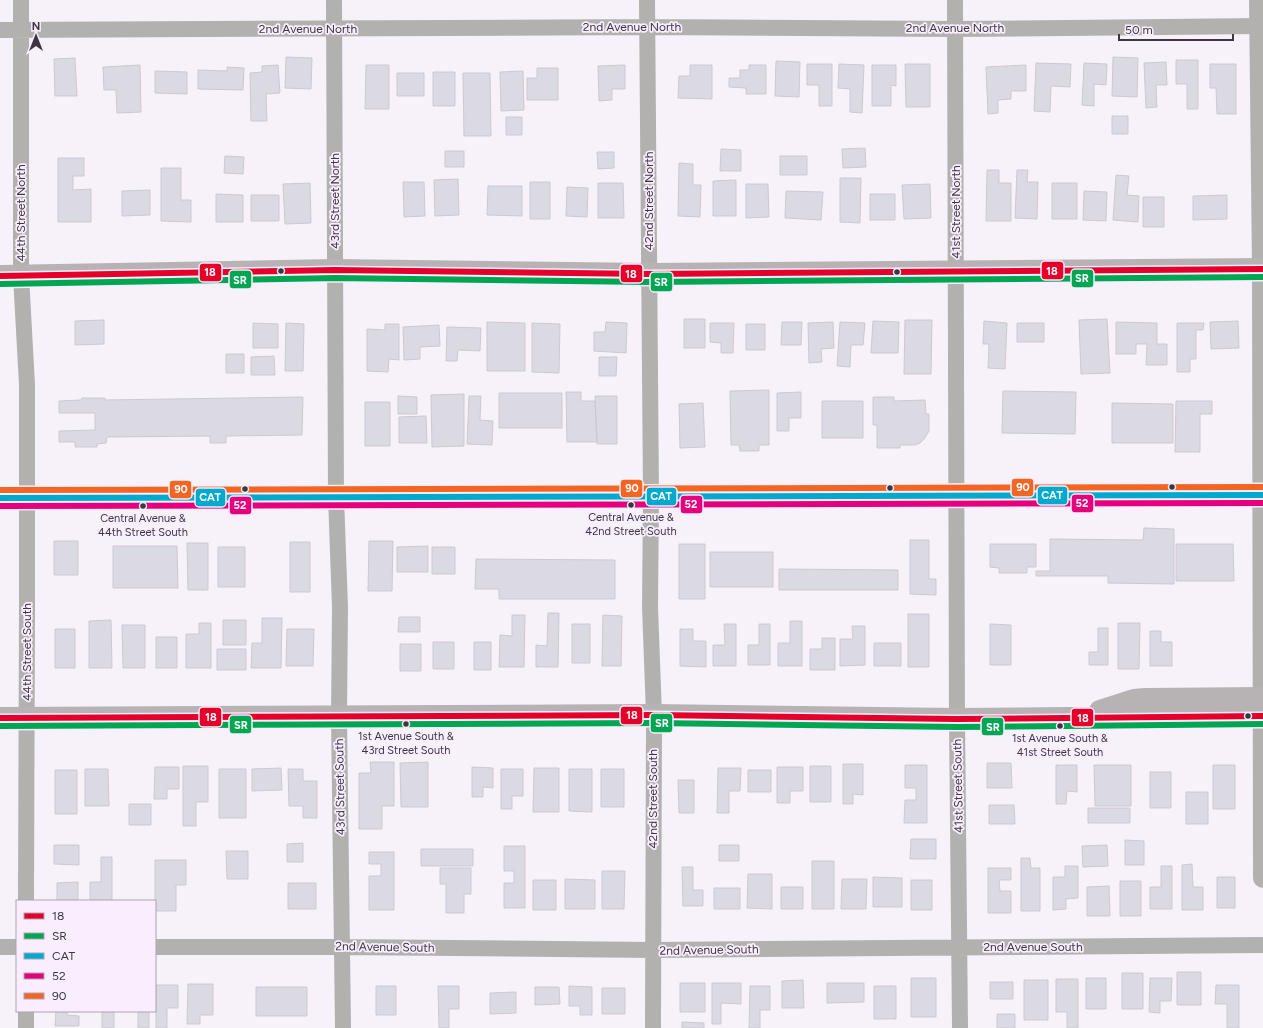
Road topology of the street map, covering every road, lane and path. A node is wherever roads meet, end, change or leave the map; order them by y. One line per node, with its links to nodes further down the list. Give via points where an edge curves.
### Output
1 (21, 0): 11 (street, 44th Street North)
2 (334, 0): 8 (street, 43rd Street North)
3 (648, 0): 7 (street, 42nd Street North)
4 (955, 0): 9 (street, 41st Street North)
5 (1259, 0): 6 (street)
6 (1261, 26): 9 (street, 2nd Avenue North); 12 (street)
7 (647, 27): 8 (street, 2nd Avenue North); 9 (street, 2nd Avenue North); 15 (street, 42nd Street North)
8 (334, 29): 11 (street, 2nd Avenue North); 13 (street, 43rd Street North)
9 (955, 29): 14 (street, 41st Street North)
10 (0, 30): 11 (street, 2nd Avenue North)
11 (21, 30): 17 (street, 44th Street North)
12 (1262, 269): 14 (main road); 18 (street)
13 (335, 270): 15 (main road); 17 (main road); 20 (street, 43rd Street North)
14 (956, 272): 15 (main road); 19 (street, 41st Street North)
15 (650, 274): 21 (street, 42nd Street North)
16 (0, 276): 17 (main road)
17 (21, 276): 23 (street, 44th Street North, via 27,385)
18 (1262, 495): 19 (main road); 24 (street)
19 (957, 496): 21 (main road); 29 (street, 41st Street South)
20 (336, 497): 21 (main road); 23 (main road); 27 (street, 43rd Street South, via 340,607)
21 (651, 497): 25 (street, 42nd Street South, via 650,607)
22 (0, 498): 23 (main road)
23 (26, 498): 26 (street, 44th Street South)
24 (1263, 710): 29 (main road, via 1082,718); 30 (street)
25 (654, 715): 27 (main road); 29 (main road); 38 (street, 42nd Street South)
26 (27, 717): 27 (main road); 28 (main road); 31 (street, 44th Street South)
27 (339, 717): 36 (street, 43rd Street South)
28 (0, 718)
29 (957, 719): 37 (street, 41st Street South)
30 (1263, 878)
31 (26, 900)
32 (1263, 945): 37 (street, 2nd Avenue South)
33 (0, 947): 34 (street)
34 (16, 947)
35 (156, 947): 36 (street, 2nd Avenue South)
36 (342, 947): 38 (street, 2nd Avenue South); 41 (street, 43rd Street South)
37 (960, 947): 38 (street, 2nd Avenue South); 43 (street, 41st Street South)
38 (653, 950): 42 (street, 42nd Street South)
39 (26, 1012): 40 (street)
40 (26, 1028)
41 (343, 1028)
42 (653, 1028)
43 (960, 1028)

